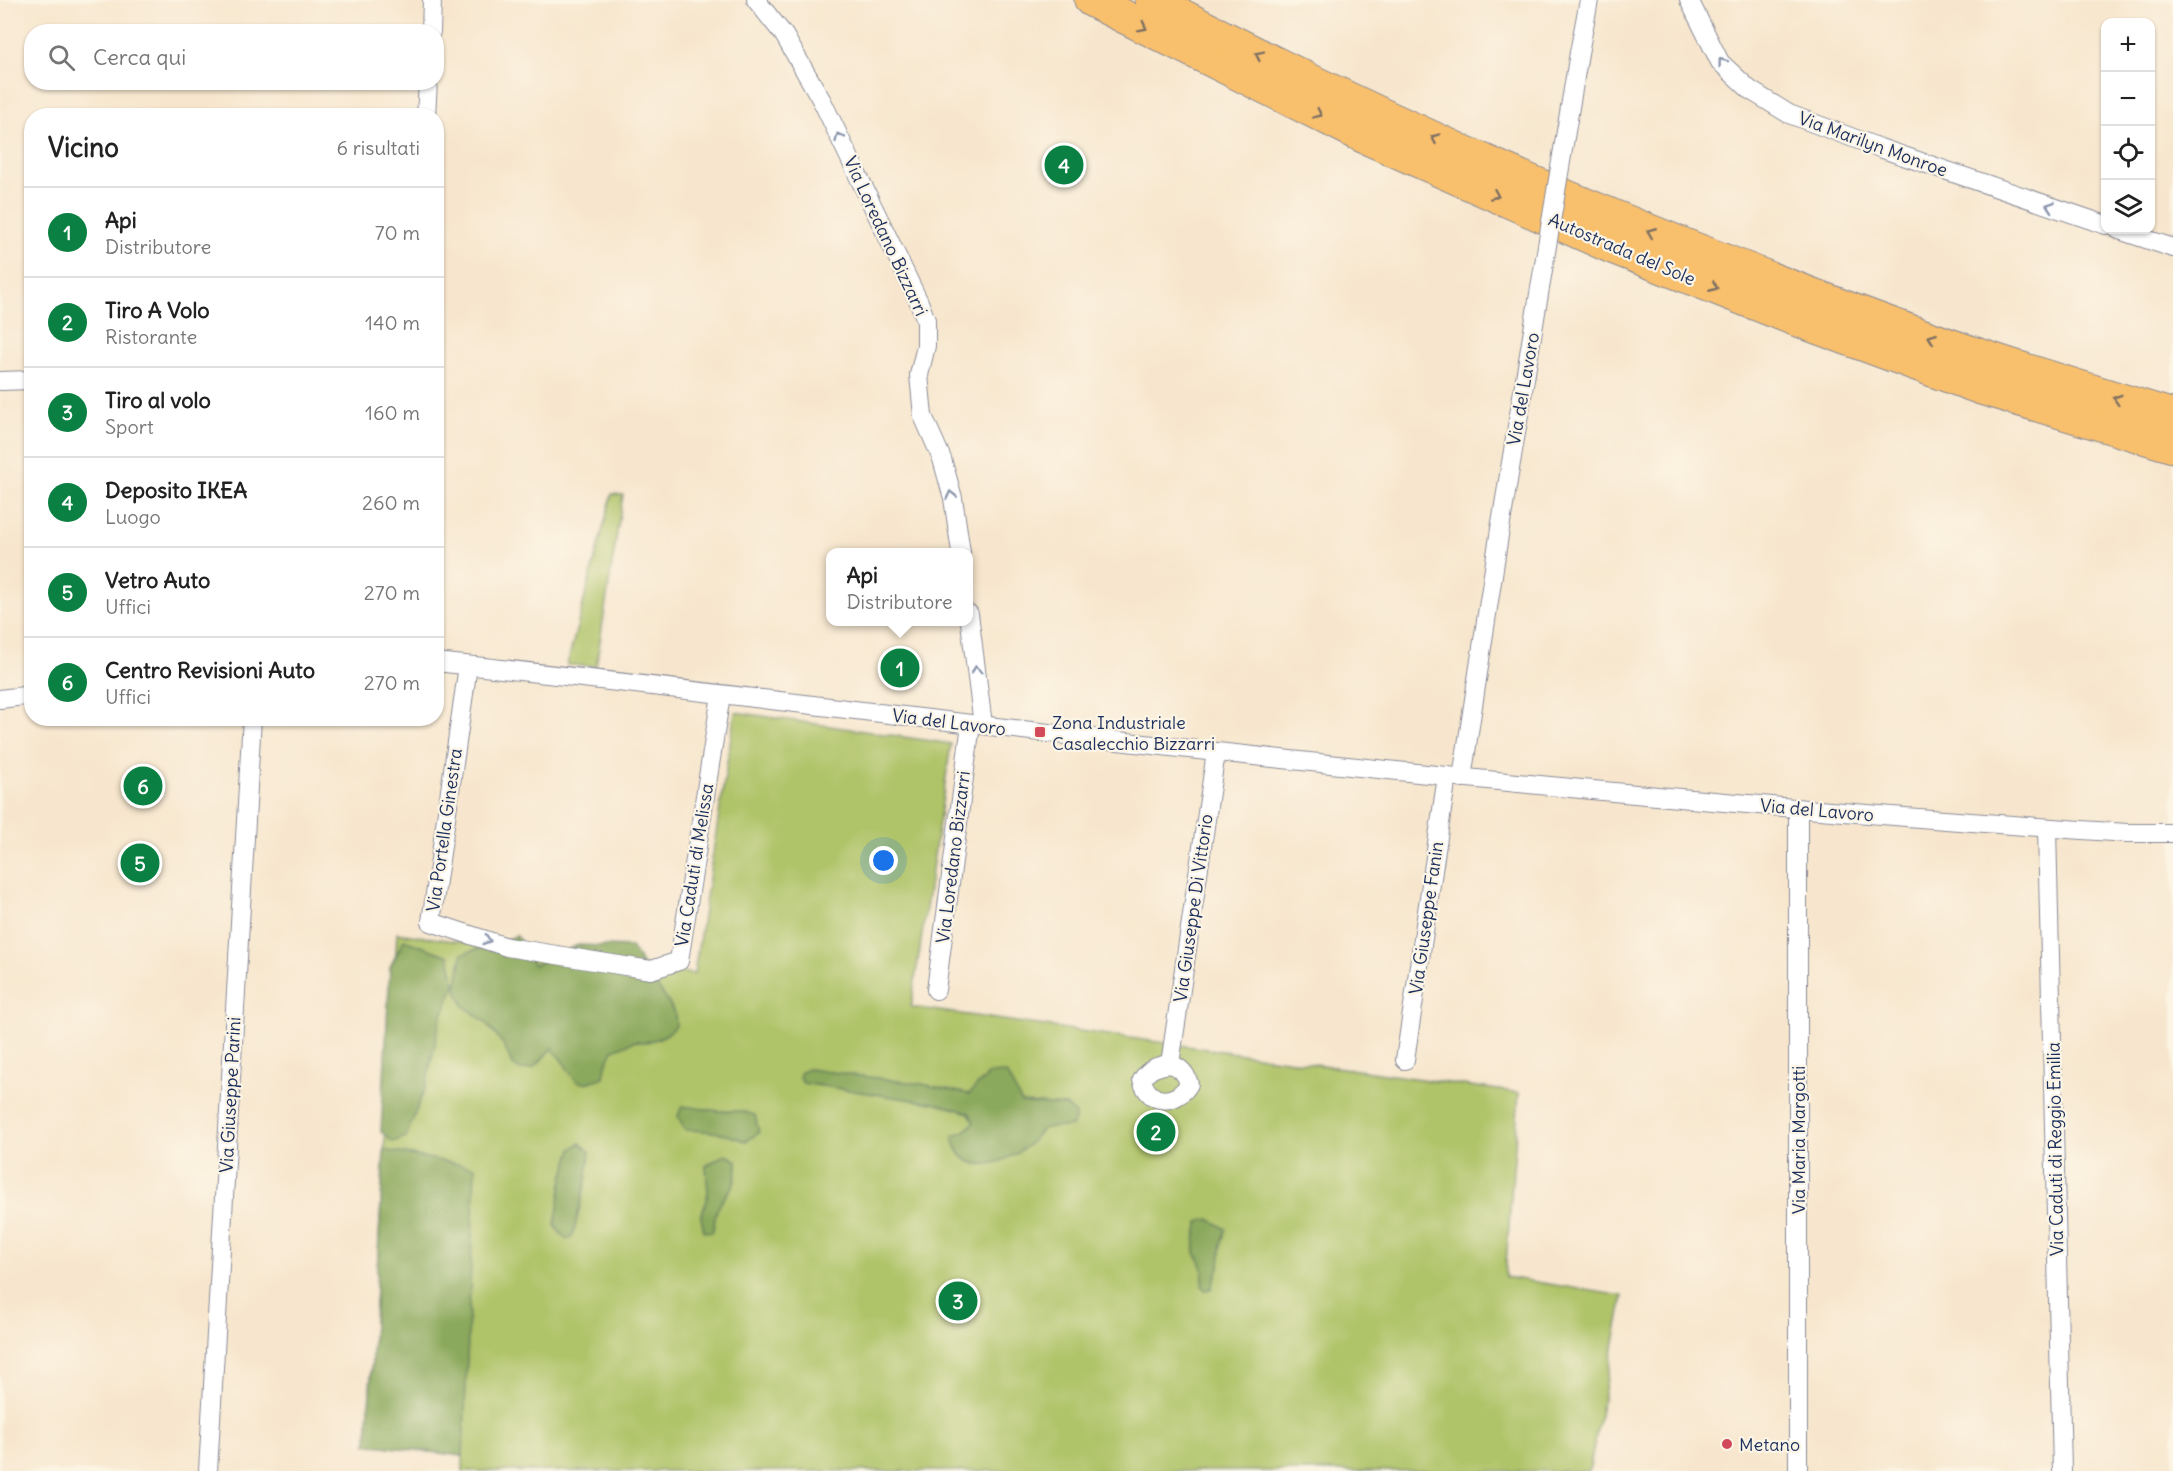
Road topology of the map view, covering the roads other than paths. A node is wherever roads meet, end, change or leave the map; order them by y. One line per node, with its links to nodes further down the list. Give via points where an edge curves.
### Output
1 (432, 0): 7 (street)
2 (756, 0): 17 (street, Via Loredano Bizzarri, one-way to 2, via 942,459 922,416 919,375 926,345 926,320 822,101 784,35)
3 (1091, 0): 16 (highway, Autostrada del Sole, one-way to 16, via 1365,137 1612,247 1981,388)
4 (1589, 0): 27 (street, Via del Lavoro, bridge)
5 (1689, 0): 10 (street, Via Marilyn Monroe, one-way to 5, via 1789,114 1750,90 1720,62)
6 (1156, 2): 15 (highway, Autostrada del Sole, one-way to 6, via 1986,358 1656,234 1360,104)
7 (430, 24)
8 (428, 90): 9 (street)
9 (426, 108)
10 (2101, 223)
11 (2131, 234): 12 (street)
12 (2173, 248)
13 (24, 380): 14 (street)
14 (0, 381)
15 (2173, 416)
16 (2173, 446)
17 (960, 548)
18 (970, 626): 24 (street, Via Loredano Bizzarri, one-way to 18)
19 (444, 663): 20 (street, Via del Lavoro)
20 (468, 666): 21 (street, Via del Lavoro); 31 (street, Via Portella Ginestra)
21 (721, 694): 24 (street, Via del Lavoro); 31 (street, Via Caduti di Melissa, one-way to 21, via 507,947 642,969 679,961)
22 (24, 696): 23 (street)
23 (0, 699)
24 (977, 725): 26 (street, Via del Lavoro); 32 (street, Via Loredano Bizzarri)
25 (252, 726): 35 (street, Via Giuseppe Parini)
26 (1216, 752): 27 (street, Via del Lavoro); 34 (street, Via Giuseppe Di Vittorio)
27 (1455, 777): 28 (street, Via del Lavoro); 33 (street, Via Giuseppe Fanin)
28 (1797, 808): 29 (street, Via del Lavoro); 36 (street, Via Maria Margotti)
29 (2047, 828): 30 (street, Via del Lavoro); 37 (street, Via Caduti di Reggio Emilia)
30 (2173, 832)
31 (431, 922)
32 (936, 990)
33 (1405, 1060)
34 (1170, 1064)
35 (208, 1471)
36 (1798, 1471)
37 (2062, 1471)

